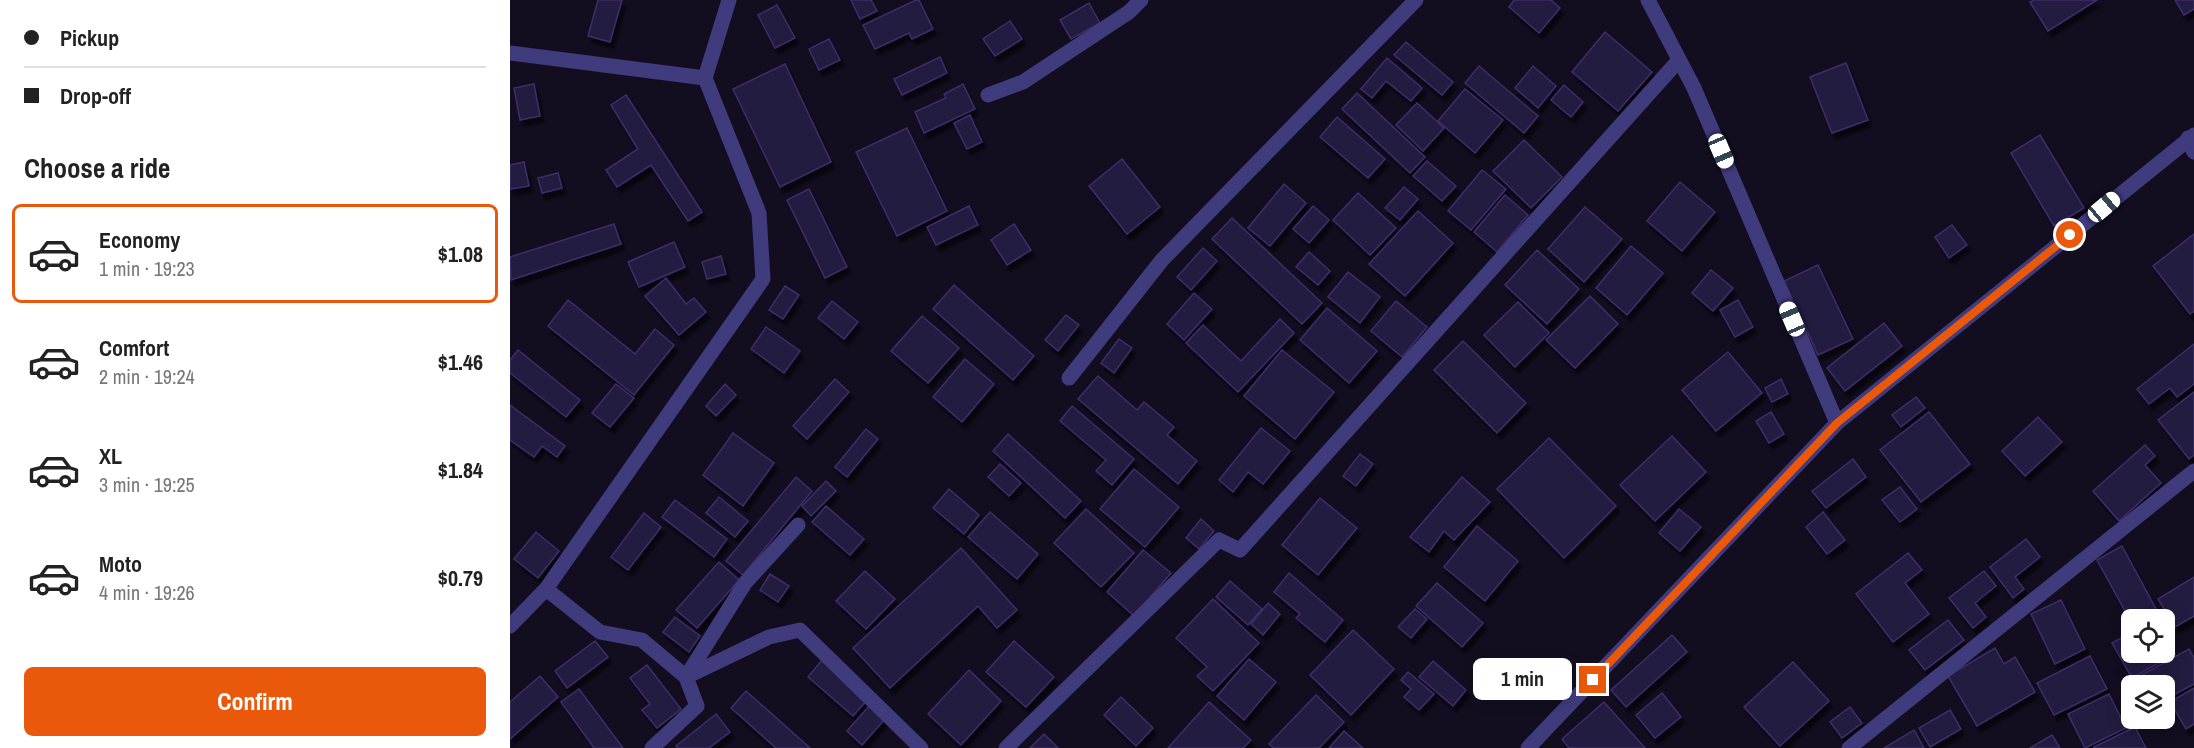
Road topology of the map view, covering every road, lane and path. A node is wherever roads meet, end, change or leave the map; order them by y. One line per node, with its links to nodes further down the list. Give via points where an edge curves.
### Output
1 (729, 0): 7 (street)
2 (1142, 0): 8 (street, via 1023,82)
3 (1416, 0): 10 (street, via 1162,260)
4 (1648, 0): 6 (street)
5 (510, 52): 7 (street)
6 (1679, 60): 11 (street); 19 (street, via 1240,550 1219,540)
7 (705, 78): 14 (street, via 759,213 764,279)
8 (988, 95)
9 (2192, 141): 11 (street)
10 (1069, 378)
11 (1837, 423): 20 (street)
12 (2194, 471): 21 (street)
13 (798, 525): 16 (street, via 745,583)
14 (546, 589): 15 (street); 16 (street, via 600,632 642,640)
15 (510, 626)
16 (686, 677): 17 (street, via 697,706); 18 (street, via 769,637 800,630)
17 (651, 748)
18 (921, 748)
19 (1006, 748)
20 (1528, 748)
21 (1849, 748)

